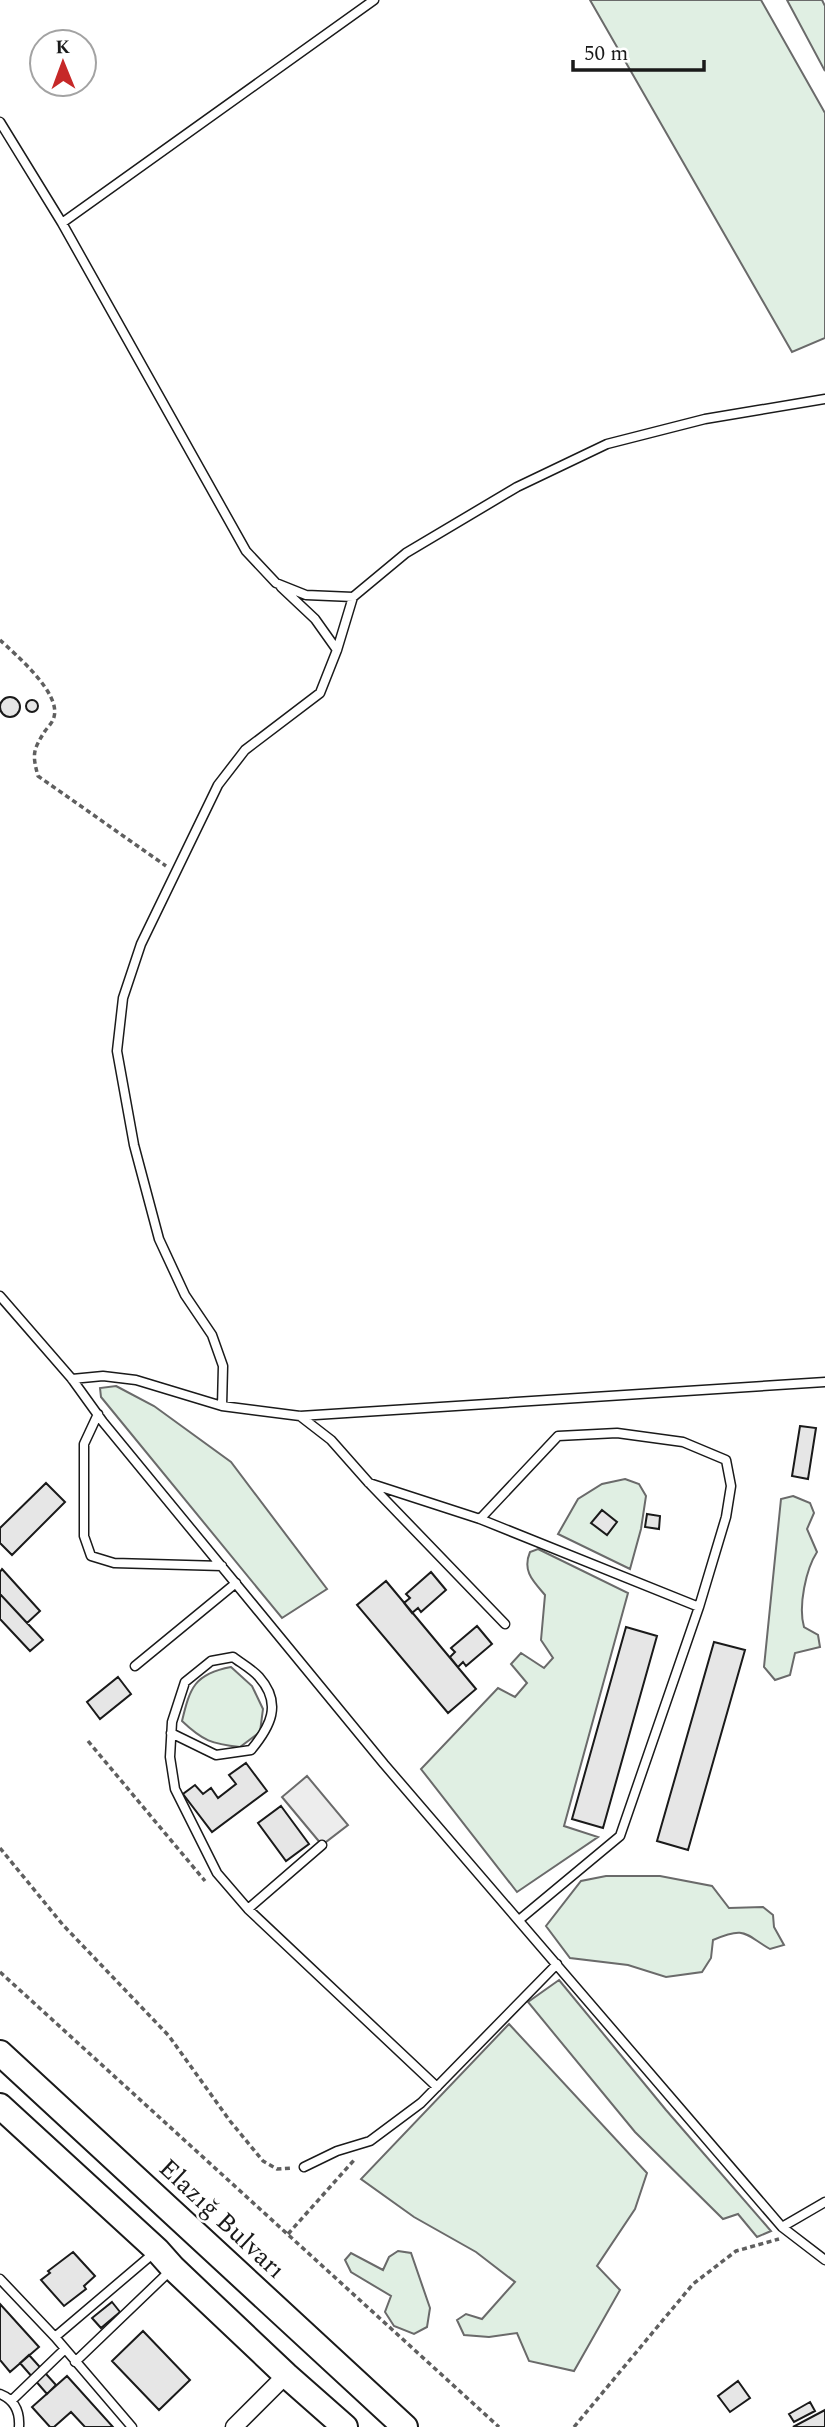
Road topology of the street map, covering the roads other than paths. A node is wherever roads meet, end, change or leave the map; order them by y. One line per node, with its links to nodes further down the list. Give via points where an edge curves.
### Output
1 (374, 0): 3 (lane)
2 (0, 122): 3 (lane)
3 (62, 223): 5 (lane, via 246,551)
4 (825, 399): 6 (lane, via 705,419 607,444 517,487 406,553)
5 (276, 583): 6 (lane, via 306,595); 7 (lane, via 316,619)
6 (354, 597): 7 (lane)
7 (337, 650): 11 (lane, via 320,693 245,750 218,785 141,944 123,998 117,1051 134,1145 159,1239 185,1295 212,1335 223,1366)
8 (0, 1296): 9 (lane)
9 (72, 1379): 11 (lane, via 135,1380); 12 (lane)
10 (825, 1382): 13 (lane)
11 (222, 1406): 13 (lane)
12 (98, 1414): 16 (lane); 16 (lane, via 84,1444 84,1536 91,1556 114,1563)
13 (300, 1416): 14 (lane, via 331,1440)
14 (369, 1483): 15 (lane); 19 (lane)
15 (480, 1519): 18 (lane); 18 (lane, via 558,1436 617,1433 682,1442 726,1460 731,1486)
16 (222, 1566): 17 (lane)
17 (236, 1583): 20 (lane); 24 (lane)
18 (699, 1607): 24 (lane, via 620,1836)
19 (505, 1624)
20 (135, 1666)
21 (172, 1733): 21 (lane, via 185,1682 211,1661 233,1657 260,1678 273,1703 267,1730 251,1750 216,1755); 23 (lane, via 174,1789 217,1873)
22 (322, 1845): 23 (lane)
23 (248, 1909): 27 (lane)
24 (519, 1920): 25 (lane)
25 (557, 1964): 27 (lane); 31 (lane)
26 (0, 2053): 45 (main road, Elazığ Bulvarı)
27 (437, 2087): 29 (lane, via 370,2141)
28 (0, 2106): 32 (main road)
29 (304, 2167)
30 (825, 2202): 31 (lane)
31 (782, 2227): 33 (lane)
32 (165, 2259): 35 (lane); 37 (lane); 38 (main road)
33 (825, 2260)
34 (0, 2279): 35 (lane)
35 (55, 2337): 36 (lane)
36 (65, 2349): 37 (lane); 40 (lane)
37 (75, 2361): 42 (lane)
38 (286, 2375): 43 (street); 44 (main road)
39 (0, 2394): 40 (lane)
40 (11, 2400): 41 (lane, via 20,2417)
41 (19, 2427)
42 (132, 2427)
43 (234, 2427)
44 (345, 2427)
45 (405, 2427)

